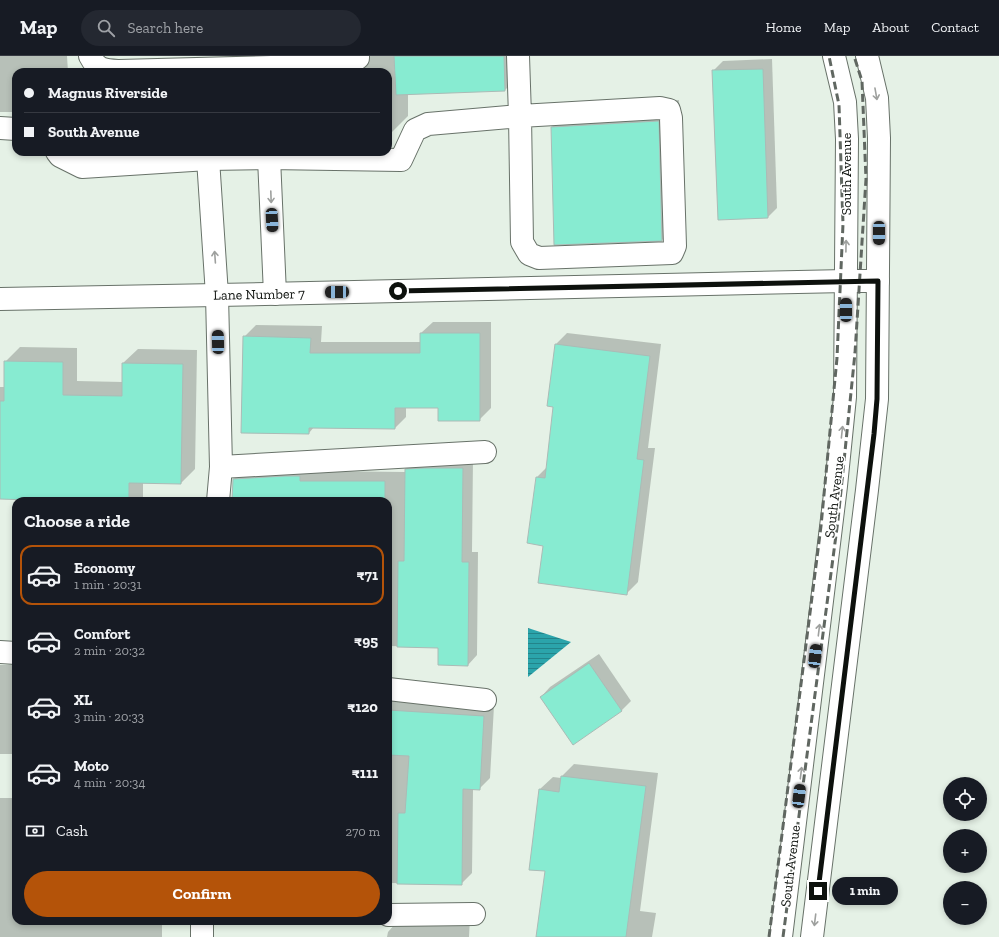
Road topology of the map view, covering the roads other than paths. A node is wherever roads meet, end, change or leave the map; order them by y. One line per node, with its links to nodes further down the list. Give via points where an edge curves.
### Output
1 (90, 56): 6 (street, via 94,64)
2 (358, 56): 7 (street, via 348,65)
3 (518, 56): 8 (street)
4 (834, 56): 14 (street, South Avenue, one-way to 4, via 847,139 845,102)
5 (867, 56): 15 (street, one-way to 15, via 877,98 879,138)
6 (101, 68)
7 (234, 68)
8 (520, 116): 8 (street, via 522,242 529,254 539,258 672,253 675,246 669,110 660,108); 12 (street, via 428,124 416,130 401,160)
9 (0, 128): 10 (street)
10 (12, 129)
11 (60, 156): 13 (street, via 82,167)
12 (270, 158): 13 (street); 16 (street, one-way to 16)
13 (208, 159): 17 (street, one-way to 13)
14 (846, 280): 15 (street, Lane Number 7); 16 (street, Lane Number 7); 30 (street, South Avenue, one-way to 14, via 845,397)
15 (878, 281): 31 (street, one-way to 31, via 877,399 874,434)
16 (275, 294): 17 (street, Lane Number 7)
17 (217, 296): 18 (street, Lane Number 7); 20 (street)
18 (0, 299)
19 (485, 452): 20 (street)
20 (221, 467): 21 (street)
21 (218, 497)
22 (0, 652): 23 (street)
23 (12, 653)
24 (392, 690): 25 (street)
25 (485, 700)
26 (474, 914): 27 (street)
27 (392, 915)
28 (202, 925): 29 (street)
29 (202, 937)
30 (781, 937)
31 (812, 937)

